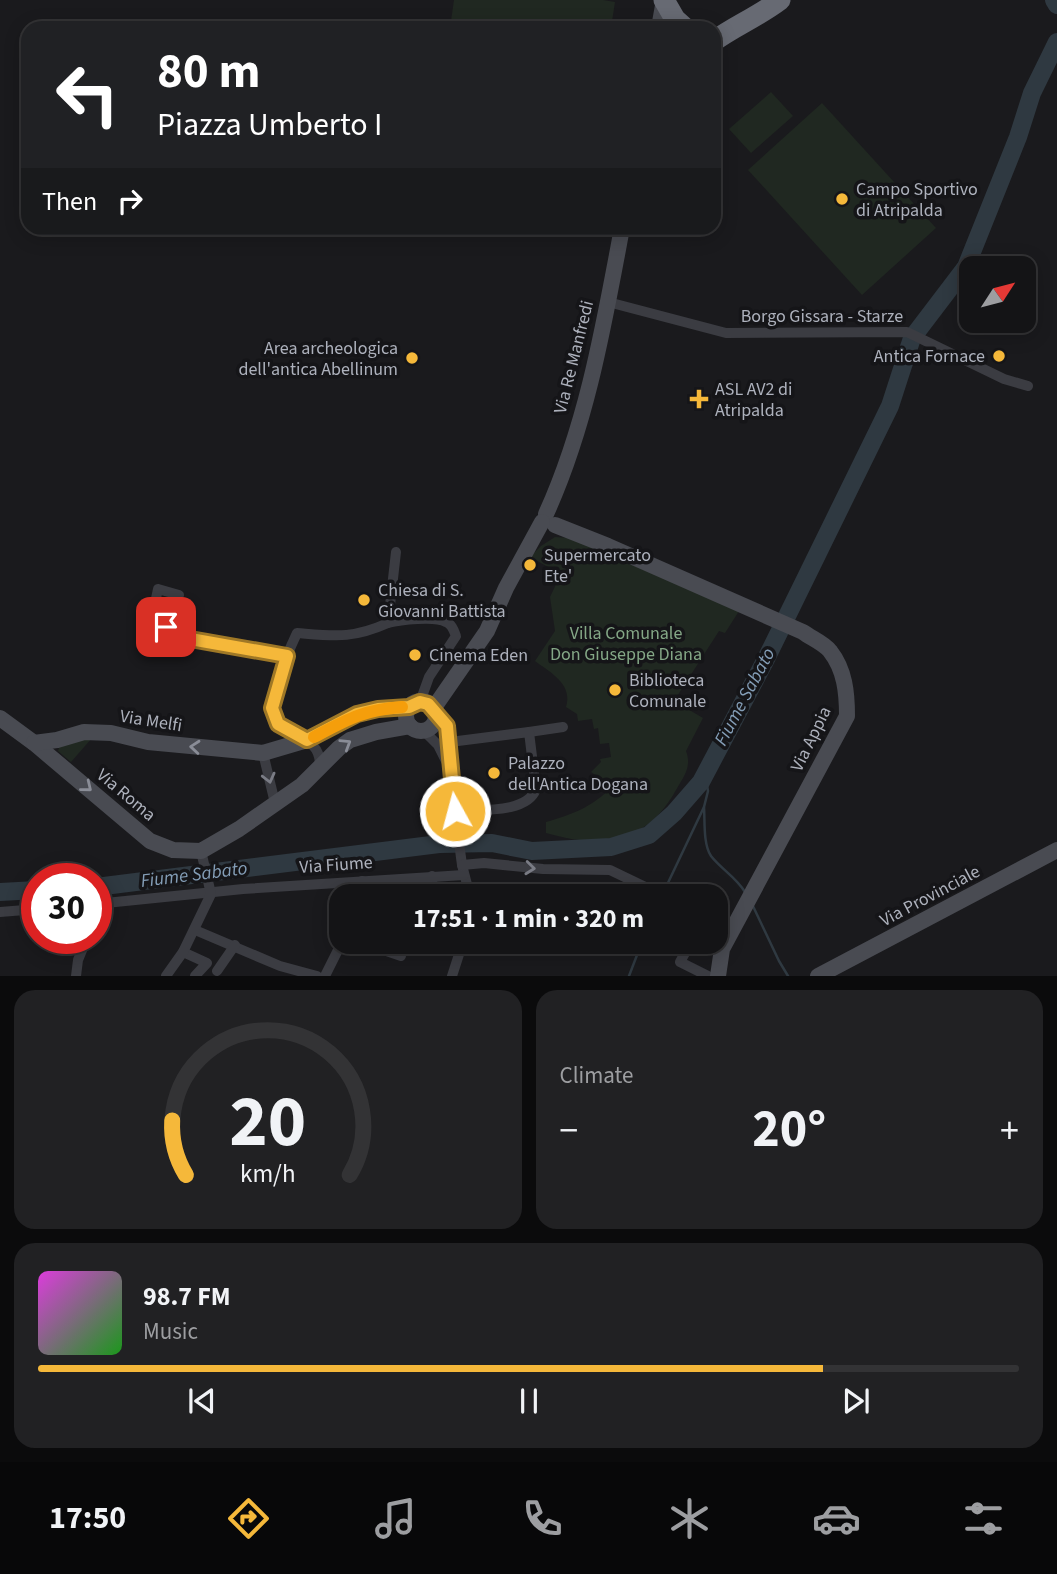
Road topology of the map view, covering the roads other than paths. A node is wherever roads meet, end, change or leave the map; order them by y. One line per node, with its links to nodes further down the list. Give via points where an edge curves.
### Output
1 (664, 0): 3 (street); 4 (highway)
2 (780, 0): 5 (highway)
3 (660, 21)
4 (677, 21)
5 (721, 33)
6 (621, 235): 7 (street, Via Re Manfredi)
7 (608, 302): 8 (street, Borgo Gissara - Starze, via 726,332 907,332); 9 (street, Via Re Manfredi)
8 (1028, 386)
9 (551, 520): 14 (street, via 530,544 487,631); 40 (street, Via Appia, via 803,632 830,650 841,670 847,716 750,898)
10 (396, 552): 11 (street)
11 (388, 623): 13 (street, via 343,637 297,633); 14 (street, via 441,621 453,628 456,636 429,677)
12 (179, 637): 12 (street, via 152,644 148,636 158,589 179,595 166,618 166,627); 13 (street)
13 (287, 656): 19 (street, via 272,708 278,724)
14 (430, 700): 17 (street, via 434,722); 17 (street, via 406,719); 19 (street, via 357,714); 20 (street, via 447,726)
15 (0, 718): 21 (street, Via Roma)
16 (564, 727): 18 (street)
17 (417, 729): 23 (street, one-way to 17, via 363,735); 24 (street, via 438,745)
18 (529, 732): 20 (street); 26 (street, via 533,797 514,807)
19 (307, 740): 22 (street); 23 (street, via 320,756)
20 (450, 741): 24 (street)
21 (34, 743): 22 (street, Via Melfi, one-way to 21, via 148,742 111,733 84,732); 28 (street, Via Roma, one-way to 28, via 150,841 173,850)
22 (263, 753): 25 (street, one-way to 25)
23 (320, 765): 25 (street, via 302,785)
24 (449, 766): 26 (street)
25 (275, 803): 28 (street)
26 (456, 815): 29 (street)
27 (1057, 850): 62 (street, Via Provinciale)
28 (201, 851): 36 (street)
29 (463, 867): 30 (street, Via Fiume); 34 (street); 35 (street, Via Fiume, one-way to 35, via 484,863 610,870)
30 (432, 876): 31 (street, Via Fiume); 33 (street)
31 (362, 881): 32 (street); 36 (street, Via Fiume)
32 (361, 884)
33 (432, 884)
34 (467, 884)
35 (639, 884)
36 (211, 892): 37 (street, Via Fiume); 41 (street)
37 (112, 902)
38 (21, 910): 39 (street)
39 (0, 912)
40 (728, 927)
41 (195, 930): 42 (street); 43 (street)
42 (235, 945): 52 (street); 53 (street)
43 (183, 952): 51 (street); 55 (street)
44 (80, 954): 54 (street)
45 (336, 954): 58 (street)
46 (395, 954): 50 (street)
47 (459, 954): 59 (street)
48 (684, 954): 60 (street, via 680,962)
49 (721, 954): 61 (street, Via Appia)
50 (401, 956)
51 (207, 963): 53 (street); 56 (street)
52 (278, 971): 57 (street)
53 (219, 973)
54 (76, 975)
55 (166, 975)
56 (195, 975)
57 (317, 975)
58 (325, 975)
59 (452, 975)
60 (708, 975)
61 (718, 975)
62 (819, 975)

